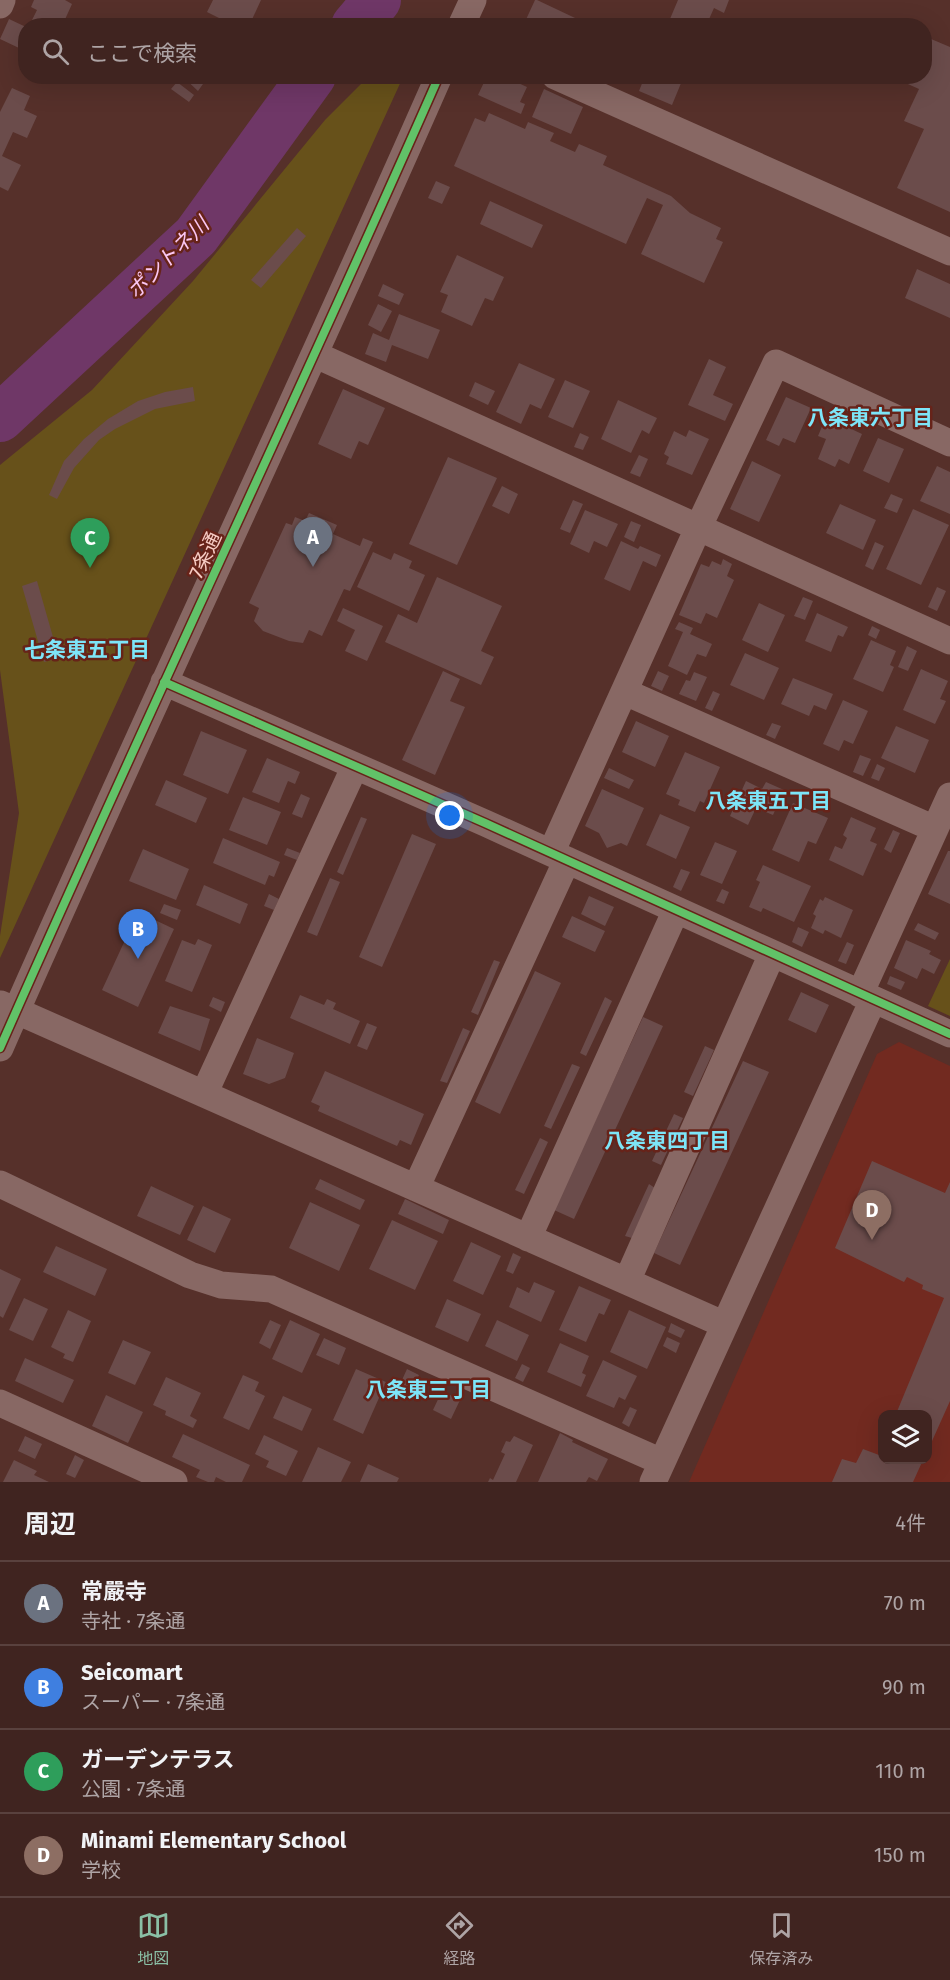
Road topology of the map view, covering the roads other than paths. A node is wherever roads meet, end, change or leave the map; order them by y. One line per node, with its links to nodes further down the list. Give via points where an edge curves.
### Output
1 (3, 0): 3 (street)
2 (473, 0): 4 (street)
3 (0, 6)
4 (465, 18)
5 (435, 84): 8 (street, 7条通)
6 (573, 84): 7 (street)
7 (950, 252)
8 (316, 355): 10 (street); 12 (street, 7条通)
9 (950, 443): 10 (street, via 776,363)
10 (699, 525): 11 (street); 13 (street)
11 (950, 641)
12 (164, 682): 14 (street); 21 (street, 7条通)
13 (625, 692): 16 (street); 17 (street)
14 (355, 766): 17 (street); 24 (street)
15 (950, 796): 16 (street)
16 (941, 826): 20 (street)
17 (559, 857): 18 (street); 26 (street)
18 (676, 910): 19 (street); 27 (street)
19 (772, 954): 20 (street); 28 (street)
20 (866, 997): 22 (street); 29 (street)
21 (8, 1007): 23 (street, 7条通); 24 (street)
22 (950, 1034)
23 (0, 1048)
24 (204, 1094): 26 (street)
25 (0, 1184): 31 (street, via 190,1275 221,1285 271,1289)
26 (416, 1188): 27 (street)
27 (528, 1238): 28 (street)
28 (627, 1281): 29 (street)
29 (723, 1324): 31 (street)
30 (0, 1403): 32 (street)
31 (657, 1472)
32 (174, 1482)

